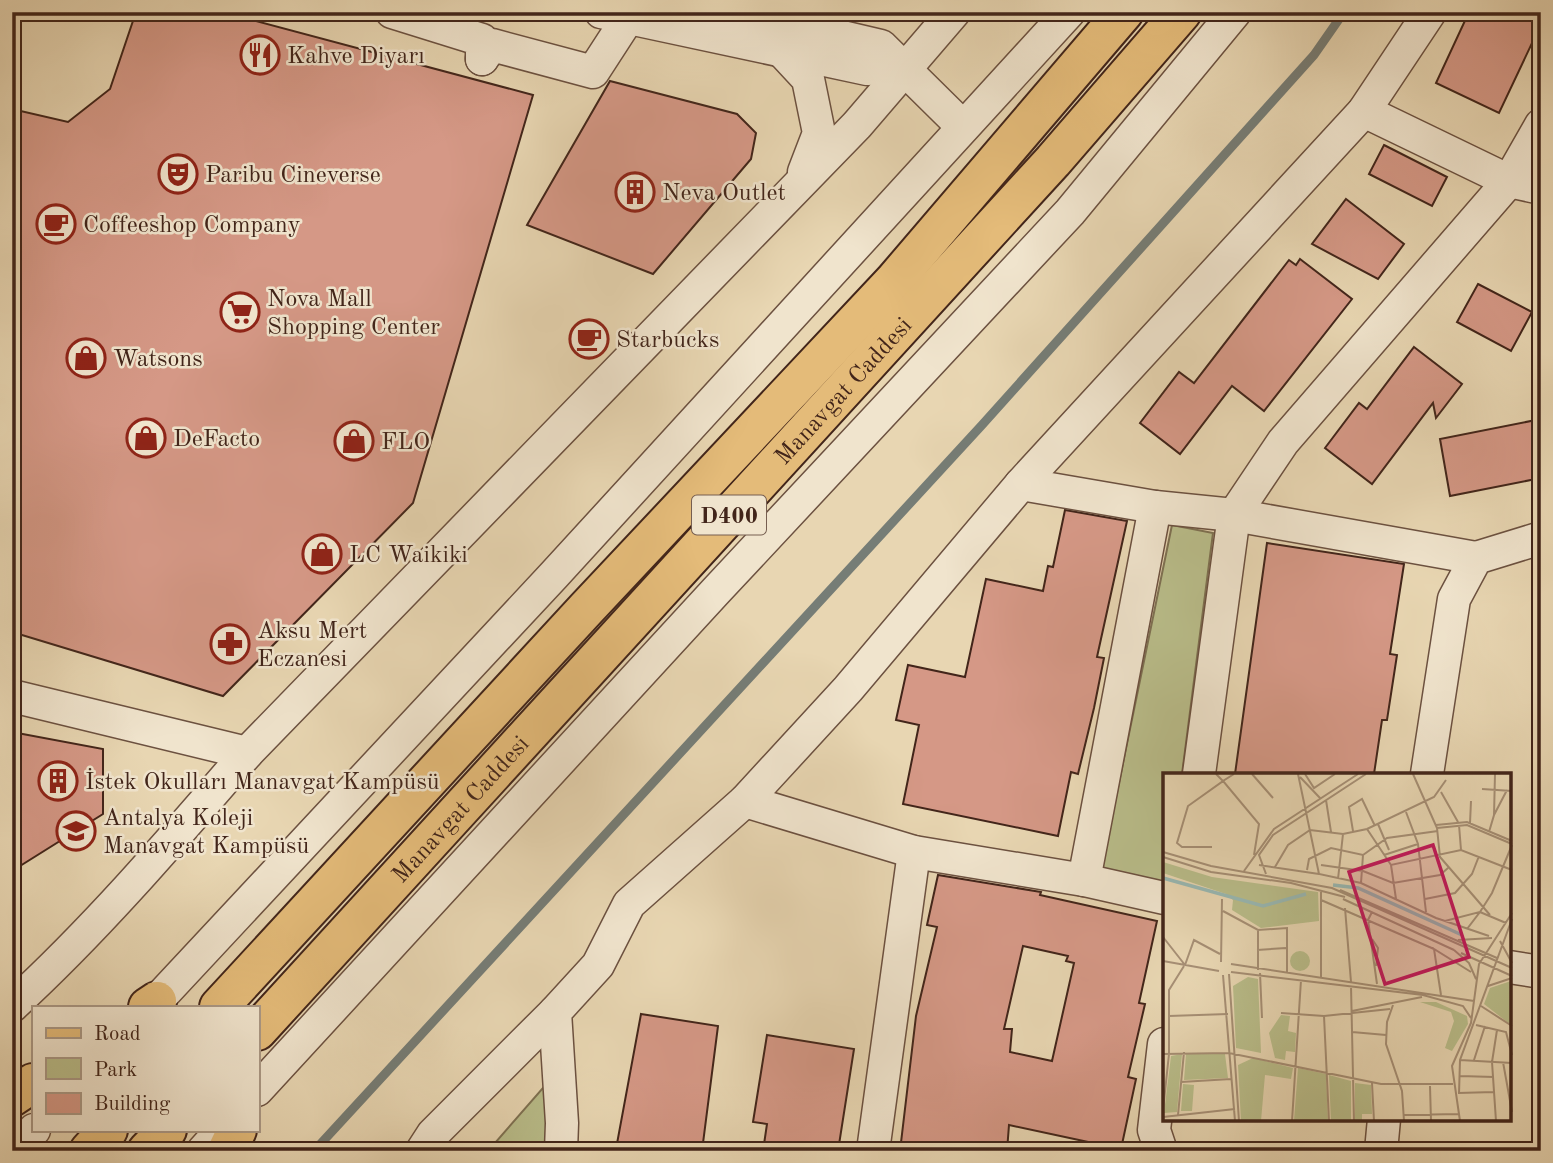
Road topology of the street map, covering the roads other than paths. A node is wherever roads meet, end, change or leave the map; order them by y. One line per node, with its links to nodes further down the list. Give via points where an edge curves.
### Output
1 (392, 12): 9 (street, via 482,40 482,59 492,44 593,72)
2 (736, 12): 11 (street, via 881,46)
3 (954, 12): 11 (street)
4 (1069, 12): 14 (street)
5 (1124, 12): 33 (main road, Manavgat Caddesi / D400, via 894,281)
6 (1182, 12): 37 (main road, Manavgat Caddesi / D400, via 1053,161)
7 (1235, 12): 40 (street, via 1070,212)
8 (1430, 12): 12 (street)
9 (615, 15): 10 (street)
10 (782, 51): 11 (street, via 867,69); 16 (street, via 808,79 819,133)
11 (903, 69): 14 (street); 16 (street)
12 (1364, 111): 15 (street); 18 (street)
13 (1541, 125): 15 (street)
14 (963, 127): 34 (street, via 554,575)
15 (1509, 181): 17 (street); 20 (street, via 1283,442)
16 (800, 183): 24 (street)
17 (1541, 188)
18 (1021, 485): 19 (street); 27 (street)
19 (1155, 507): 20 (street); 29 (street)
20 (1234, 514): 22 (street); 25 (street)
21 (1541, 538): 22 (street)
22 (1476, 558): 26 (street, via 1454,599)
23 (12, 695): 24 (street)
24 (247, 753): 35 (street, via 149,866)
25 (1199, 773)
26 (1427, 773)
27 (745, 801): 28 (street); 36 (street, via 629,904 598,965)
28 (914, 852): 29 (street); 55 (street)
29 (1084, 880): 30 (street)
30 (1163, 898)
31 (1511, 967): 32 (street)
32 (1541, 972)
33 (231, 995)
34 (152, 1005)
35 (12, 1006)
36 (555, 1012): 53 (street, via 433,1134); 54 (street)
37 (265, 1022)
38 (1163, 1053): 56 (street, via 1154,1130)
39 (32, 1084): 41 (main road)
40 (259, 1088)
41 (12, 1097)
42 (1384, 1121): 57 (street)
43 (32, 1132): 48 (street)
44 (106, 1132): 49 (main road)
45 (165, 1132): 50 (main road)
46 (220, 1132): 51 (street)
47 (236, 1132): 52 (main road)
48 (14, 1151)
49 (89, 1151)
50 (148, 1151)
51 (203, 1151)
52 (227, 1151)
53 (422, 1151)
54 (561, 1151)
55 (873, 1151)
56 (1161, 1151)
57 (1381, 1151)

